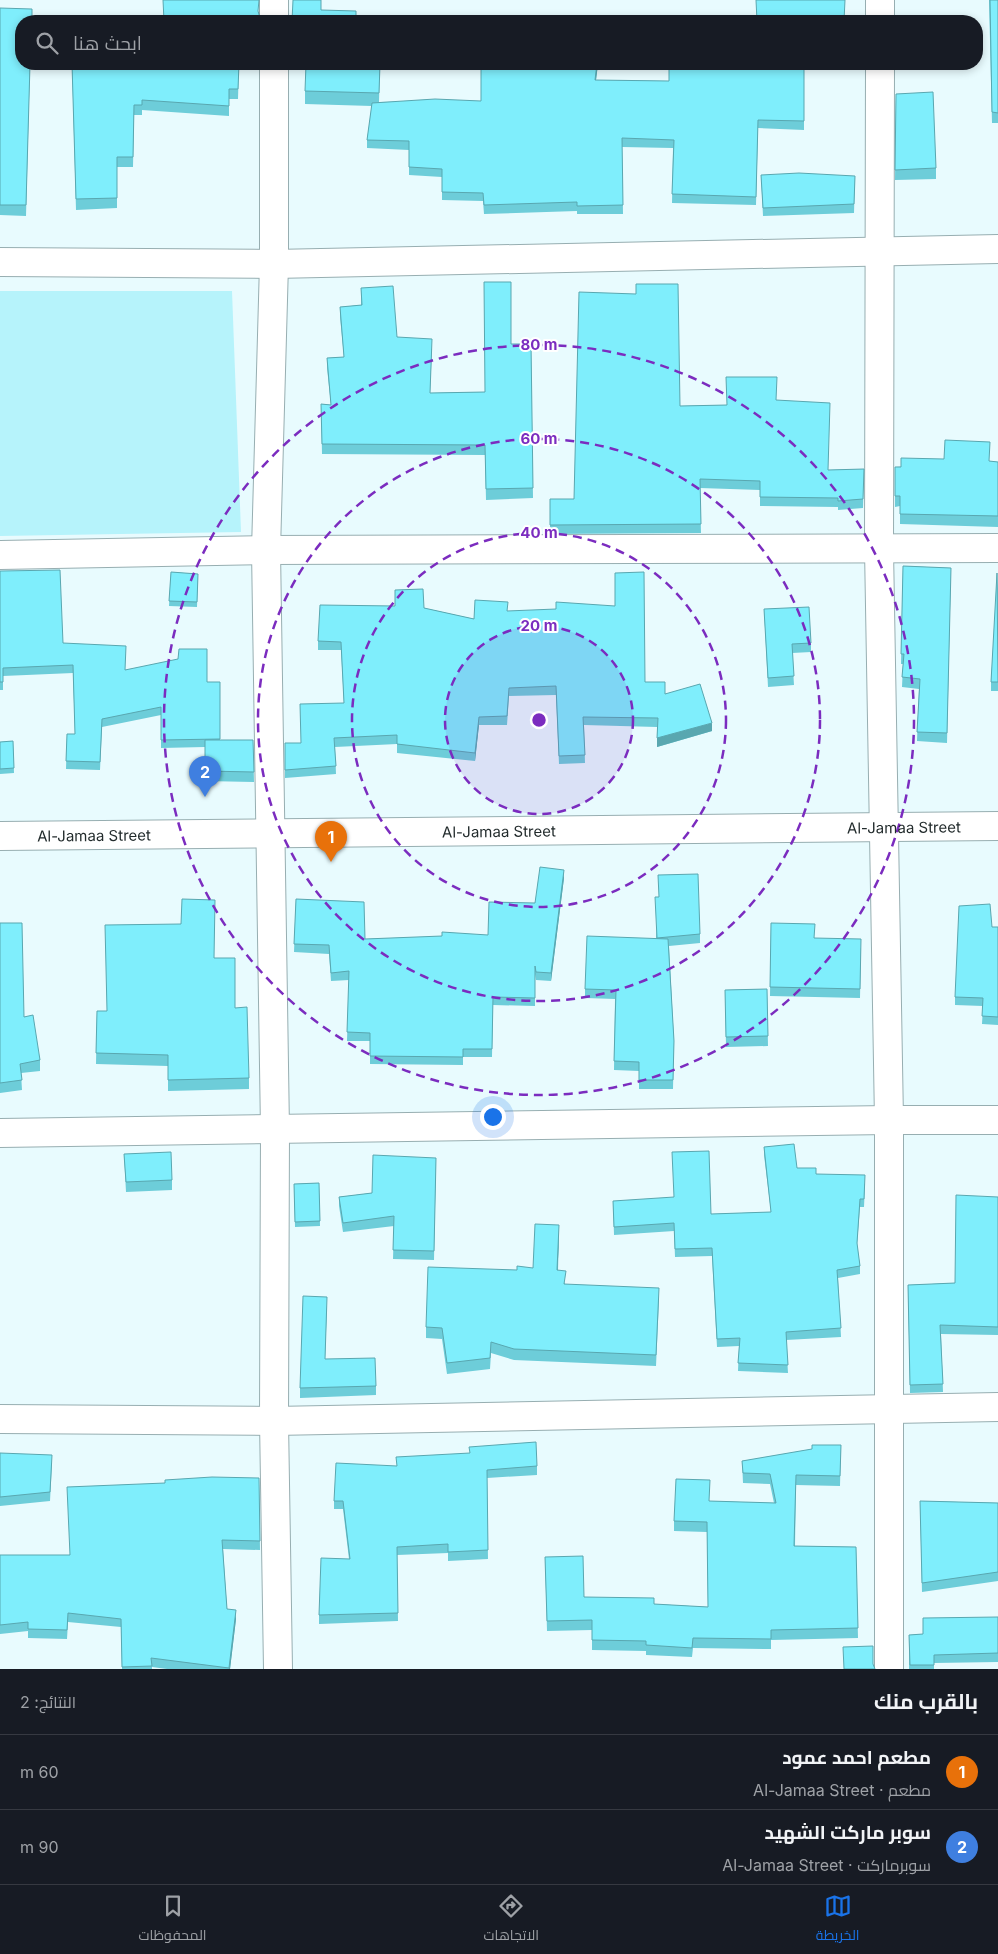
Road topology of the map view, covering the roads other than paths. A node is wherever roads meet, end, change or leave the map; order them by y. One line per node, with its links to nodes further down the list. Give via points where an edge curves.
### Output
1 (274, 0): 3 (street)
2 (880, 0): 4 (street)
3 (274, 15)
4 (880, 15)
5 (274, 70): 10 (street)
6 (880, 70): 8 (street)
7 (998, 249): 8 (street)
8 (881, 253): 10 (street); 12 (street)
9 (0, 262): 10 (street)
10 (274, 264): 13 (street)
11 (998, 548): 12 (street)
12 (879, 549): 13 (street); 16 (street)
13 (266, 550): 14 (street); 17 (street)
14 (0, 555)
15 (998, 826): 16 (street, Al-Jamaa Street)
16 (886, 828): 17 (street, Al-Jamaa Street); 19 (street)
17 (269, 832): 18 (street, Al-Jamaa Street); 21 (street)
18 (0, 836)
19 (890, 1120): 20 (street); 21 (street); 24 (street)
20 (998, 1120)
21 (275, 1130): 22 (street); 26 (street)
22 (0, 1133)
23 (998, 1407): 24 (street)
24 (890, 1408): 26 (street); 28 (street)
25 (0, 1419): 26 (street)
26 (274, 1422): 27 (street)
27 (278, 1669)
28 (889, 1669)

